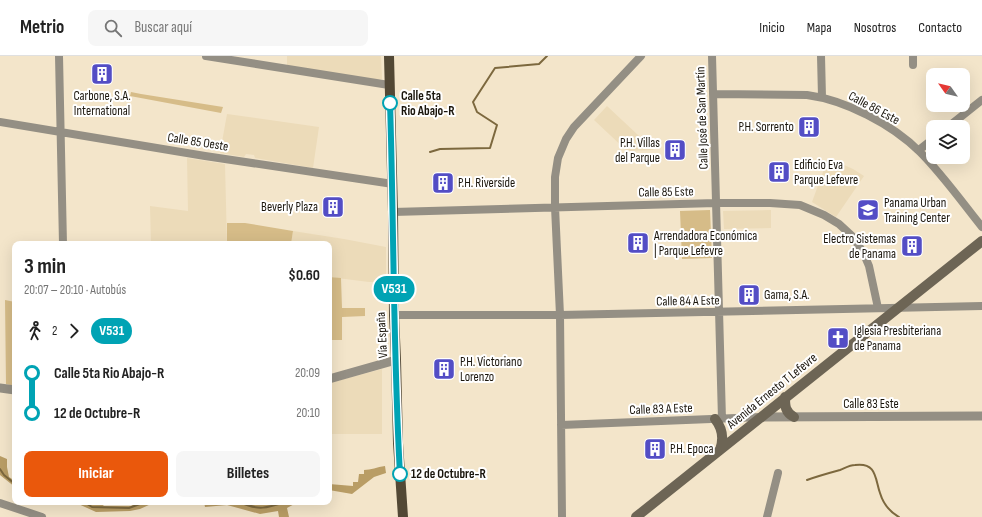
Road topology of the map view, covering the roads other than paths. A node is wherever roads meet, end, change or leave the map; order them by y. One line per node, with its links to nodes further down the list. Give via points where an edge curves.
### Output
1 (59, 56): 15 (street)
2 (206, 56): 9 (street)
3 (389, 56): 9 (main road, Vía España)
4 (641, 56): 20 (street, via 574,127 566,140 558,158)
5 (712, 56): 10 (street, Calle José de San Martín)
6 (821, 56): 11 (street)
7 (913, 56): 8 (street)
8 (913, 65)
9 (389, 85): 18 (main road, Vía España)
10 (713, 94): 11 (street, Calle 86 Este); 19 (street, Calle José de San Martín)
11 (822, 97): 17 (street, Calle 86 Este, via 874,118)
12 (982, 100): 13 (street)
13 (957, 120)
14 (0, 122): 15 (street, Calle 85 Oeste)
15 (60, 132): 18 (street, Calle 85 Oeste); 23 (street)
16 (926, 144): 17 (street)
17 (918, 150): 22 (street, Calle 86 Este)
18 (393, 184): 21 (main road, Vía España)
19 (716, 203): 20 (street, Calle 85 Este); 26 (street, Calle 85 Este, via 775,203 800,206 839,224 852,236 863,252); 28 (street, Calle José de San Martín)
20 (555, 207): 21 (street, Calle 85 Este); 29 (street)
21 (393, 212): 30 (main road, Vía España)
22 (982, 227)
23 (63, 241)
24 (982, 241): 27 (main road, Avenida Ernesto T Lefevre)
25 (982, 306): 27 (street, Calle 84 A Este)
26 (878, 308): 27 (street, Calle 84 A Este); 28 (street, Calle 84 A Este)
27 (898, 308): 35 (main road, Avenida Ernesto T Lefevre)
28 (720, 312): 29 (street, Calle 84 A Este); 39 (street, Calle José de San Martín)
29 (560, 315): 30 (street, Calle 84 A Este); 40 (street)
30 (394, 316): 31 (main road, Vía España)
31 (396, 360): 32 (street); 45 (main road, Vía España)
32 (332, 378)
33 (0, 388): 34 (street)
34 (12, 390)
35 (785, 397): 37 (main road, Avenida Ernesto T Lefevre); 38 (main road, via 786,409)
36 (982, 416): 38 (street, Calle 83 Este)
37 (761, 417): 38 (street, Calle 83 Este); 39 (street, Calle 83 A Este); 41 (main road, Avenida Ernesto T Lefevre)
38 (794, 417)
39 (718, 419): 40 (street, Calle 83 A Este); 41 (main road, via 722,432)
40 (561, 425): 46 (street)
41 (720, 450): 47 (main road, Avenida Ernesto T Lefevre)
42 (778, 473): 48 (street)
43 (0, 503): 44 (street)
44 (42, 517)
45 (403, 517)
46 (562, 517)
47 (636, 517)
48 (767, 517)

